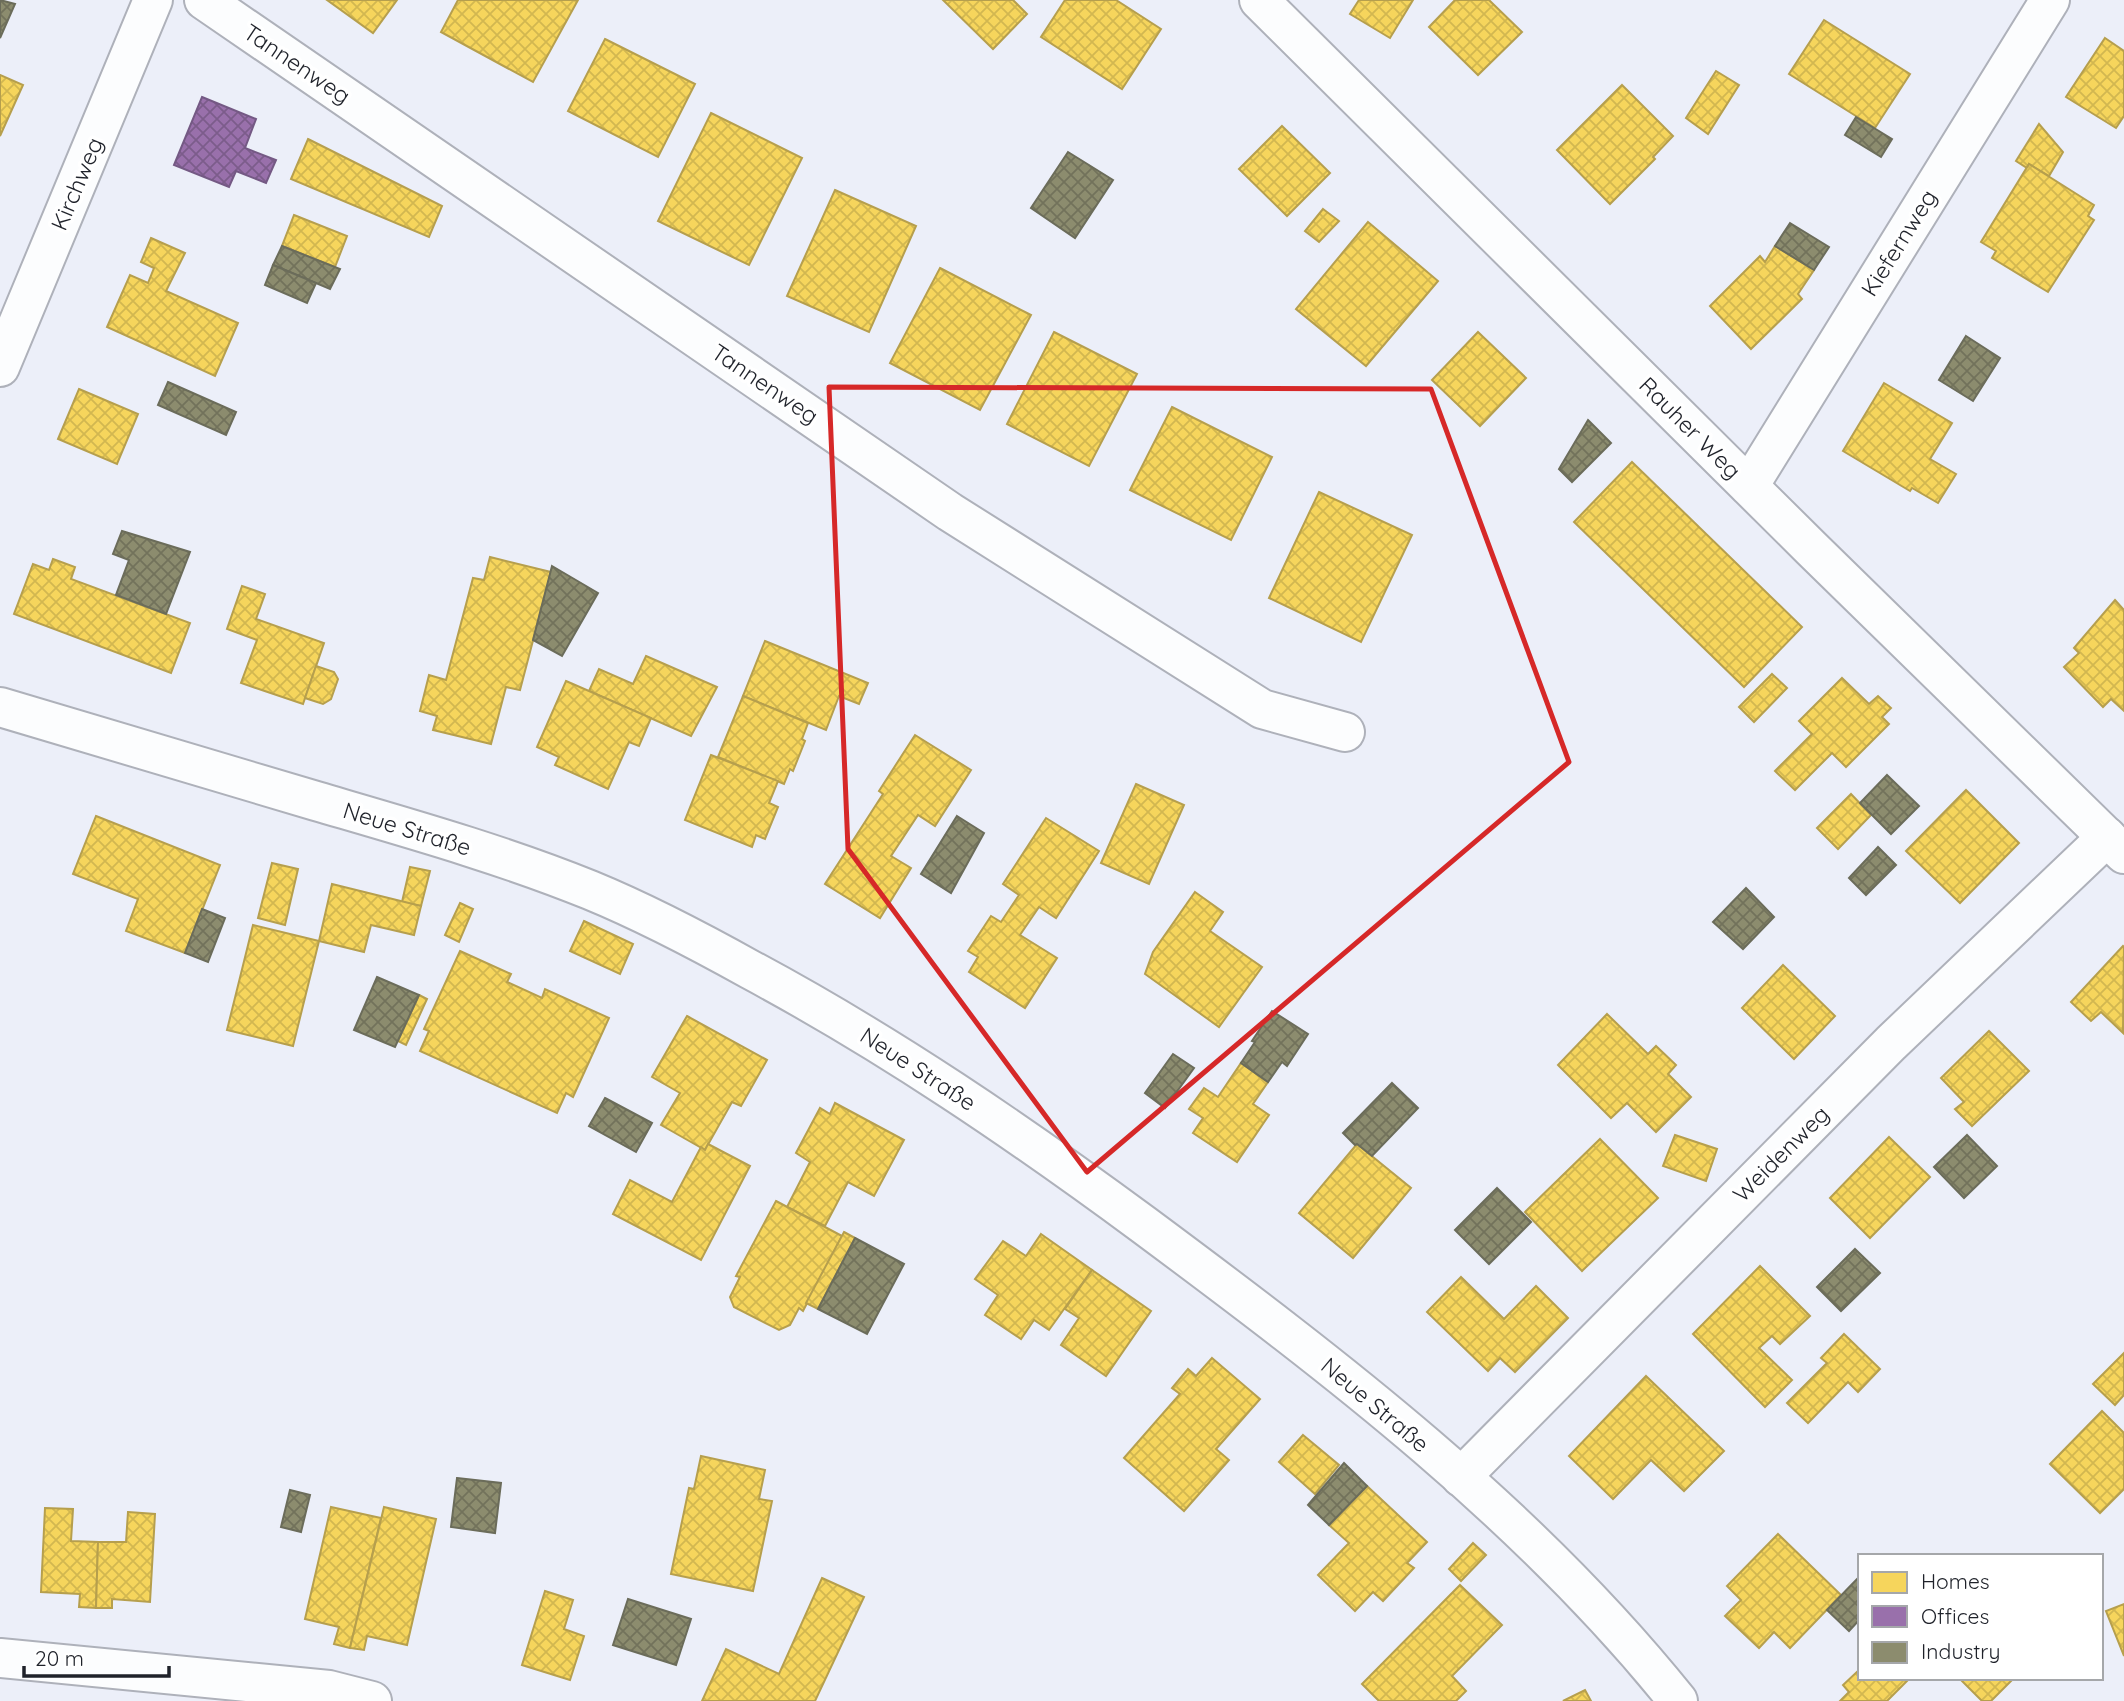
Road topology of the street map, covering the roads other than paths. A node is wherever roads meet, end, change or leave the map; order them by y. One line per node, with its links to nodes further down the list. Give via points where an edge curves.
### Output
1 (153, 0): 5 (street, Kirchweg)
2 (204, 0): 8 (street, Tannenweg, via 950,512 1262,709)
3 (1259, 0): 6 (street, Rauher Weg)
4 (2050, 0): 6 (street, Kiefernweg)
5 (0, 367)
6 (1749, 486): 9 (street, Rauher Weg)
7 (0, 708): 10 (street, Neue Straße, via 523,866 592,891 703,943 865,1034 1069,1170 1251,1303)
8 (1345, 732)
9 (2115, 846): 10 (street, Weidenweg, via 1874,1060)
10 (1461, 1477): 13 (street, Neue Straße, via 1603,1613)
11 (0, 1658): 12 (street, via 329,1690)
12 (372, 1701)
13 (1678, 1701)

